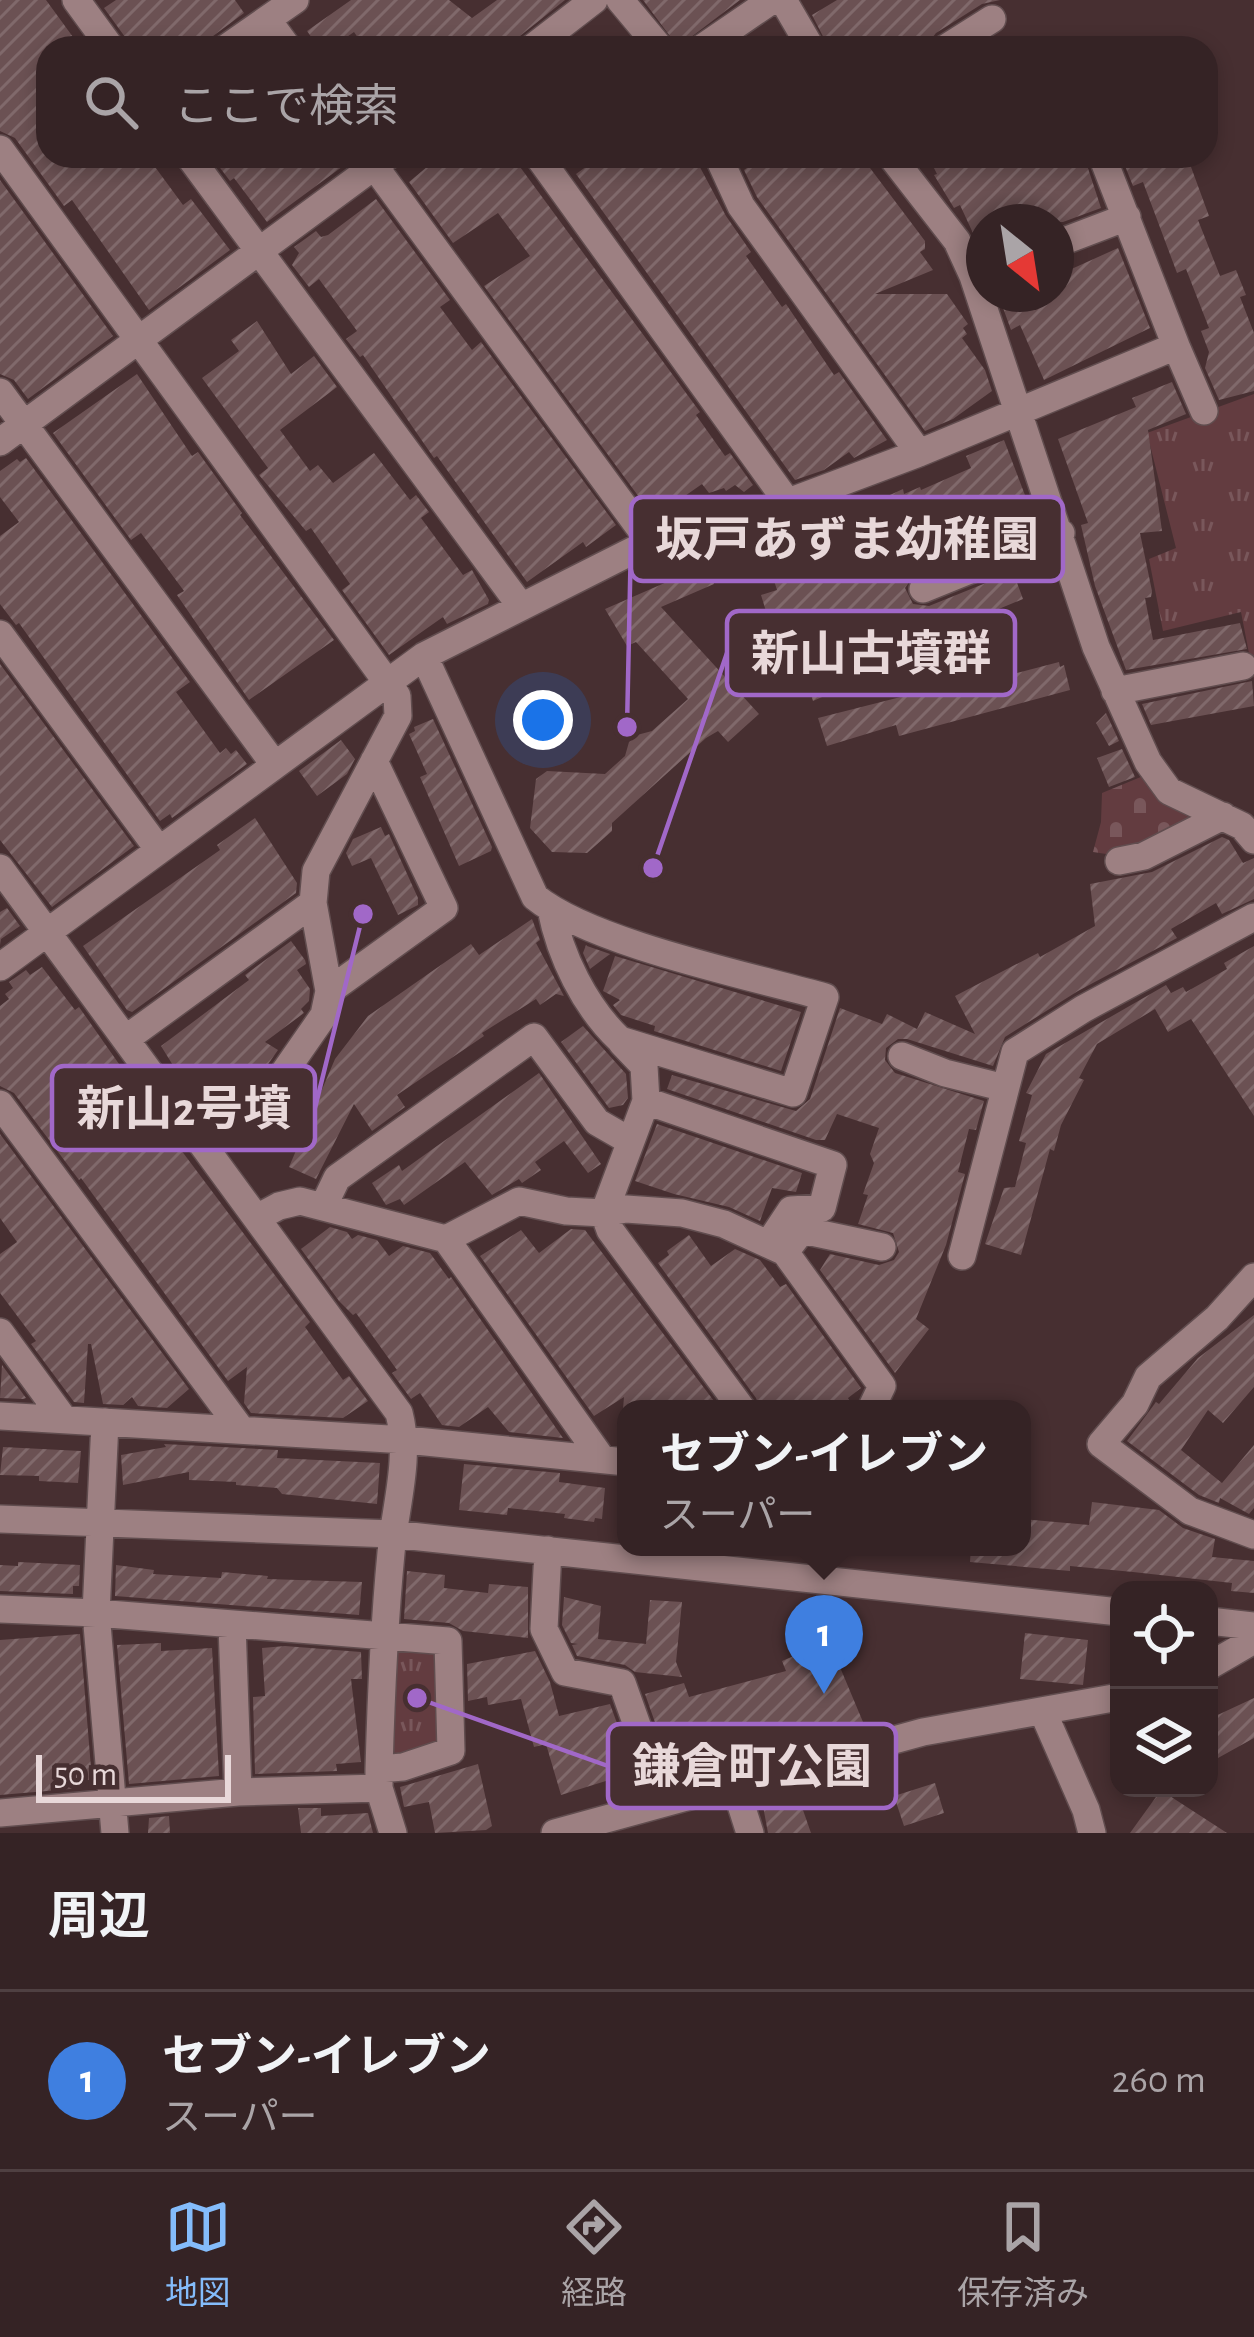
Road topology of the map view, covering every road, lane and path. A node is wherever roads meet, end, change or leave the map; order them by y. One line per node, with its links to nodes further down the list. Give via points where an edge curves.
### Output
1 (76, 0): 8 (street)
2 (296, 0): 7 (street)
3 (594, 0): 11 (street)
4 (620, 0): 12 (street)
5 (788, 3): 13 (street); 14 (street)
6 (992, 19): 15 (street)
7 (268, 22): 9 (street); 10 (street)
8 (102, 36)
9 (245, 36)
10 (279, 36)
11 (548, 36)
12 (650, 36)
13 (725, 36)
14 (805, 36)
15 (965, 36)
16 (0, 148): 29 (street)
17 (198, 168): 26 (street)
18 (364, 168): 26 (street)
19 (382, 168): 39 (street)
20 (547, 168): 37 (street)
21 (724, 168): 36 (street, via 741,206)
22 (900, 168): 27 (street)
23 (1107, 168): 24 (street)
24 (1127, 218): 25 (street); 30 (street)
25 (1074, 237)
26 (259, 250): 29 (street); 41 (street)
27 (966, 254)
28 (991, 312): 32 (street)
29 (139, 339): 34 (street); 45 (street)
30 (1177, 346): 32 (street); 33 (street)
31 (0, 392): 34 (street)
32 (1020, 408): 36 (street); 38 (street)
33 (1204, 411)
34 (24, 424): 35 (street); 48 (street)
35 (0, 442)
36 (919, 453): 37 (street)
37 (788, 503): 39 (street, via 696,511)
38 (1061, 533): 40 (street); 46 (street)
39 (650, 542): 41 (street)
40 (923, 589)
41 (520, 605): 43 (street)
42 (0, 634): 51 (street)
43 (424, 656): 45 (street); 55 (street, via 535,897)
44 (1243, 666): 46 (street)
45 (389, 681): 47 (street, via 398,716); 48 (street)
46 (1115, 691): 49 (street, via 1169,791)
47 (374, 761): 54 (street, via 316,871); 59 (street, via 444,908)
48 (274, 764): 51 (street)
49 (1223, 816): 50 (street); 52 (street)
50 (1254, 840)
51 (159, 850): 57 (street)
52 (1119, 861)
53 (0, 868): 57 (street)
54 (313, 903): 59 (street); 60 (street)
55 (551, 910): 61 (street, via 558,947); 61 (street, via 825,998 793,1093)
56 (1254, 917): 63 (street, via 1024,1043)
57 (47, 932): 58 (street); 60 (street)
58 (0, 967)
59 (329, 991): 67 (street, via 324,1015 258,1110)
60 (127, 1038): 67 (street)
61 (620, 1040): 64 (street, via 644,1066)
62 (902, 1056): 63 (street)
63 (1005, 1088): 74 (street)
64 (646, 1101): 66 (street); 73 (street, via 833,1165 822,1208 791,1210)
65 (0, 1104): 82 (street)
66 (629, 1141): 68 (street, via 597,1122 534,1037 338,1178); 69 (street)
67 (205, 1144): 70 (street)
68 (324, 1204): 70 (street, via 301,1201); 71 (street)
69 (604, 1213): 71 (street, via 519,1201); 73 (street, via 682,1213); 77 (street)
70 (257, 1218): 83 (street, via 399,1413)
71 (446, 1239): 84 (street)
72 (882, 1247): 73 (street, via 802,1230)
73 (777, 1248): 78 (street, via 882,1386)
74 (962, 1256)
75 (1254, 1277): 88 (street, via 1148,1377 1101,1444 1190,1511)
76 (0, 1332): 80 (street)
77 (735, 1400)
78 (875, 1400)
79 (0, 1416): 80 (street)
80 (63, 1418): 81 (street)
81 (105, 1422): 82 (street); 86 (street)
82 (240, 1428): 83 (street)
83 (406, 1440): 84 (street); 87 (street)
84 (614, 1460)
85 (0, 1519): 86 (street)
86 (100, 1521): 87 (street); 95 (street)
87 (392, 1534): 89 (street); 99 (street)
88 (1254, 1535)
89 (548, 1550): 90 (street); 107 (street, via 544,1629 565,1672 622,1683)
90 (617, 1553)
91 (679, 1556): 92 (street)
92 (723, 1558): 94 (street)
93 (0, 1609): 95 (street)
94 (1110, 1611)
95 (96, 1612): 97 (street); 108 (street)
96 (1218, 1622): 98 (street)
97 (232, 1625): 99 (street); 106 (street)
98 (1254, 1626)
99 (384, 1634): 104 (street); 104 (street, via 448,1641 451,1750)
100 (1254, 1640): 101 (street)
101 (1218, 1661)
102 (1110, 1698): 103 (street)
103 (1043, 1712): 105 (street, via 923,1732); 114 (street)
104 (379, 1778): 106 (street); 111 (street)
105 (734, 1783): 107 (street); 113 (street)
106 (238, 1792): 108 (street)
107 (664, 1801): 112 (street)
108 (114, 1803): 109 (street); 110 (street)
109 (0, 1813)
110 (115, 1833)
111 (393, 1833)
112 (555, 1833)
113 (749, 1833)
114 (1092, 1833)

